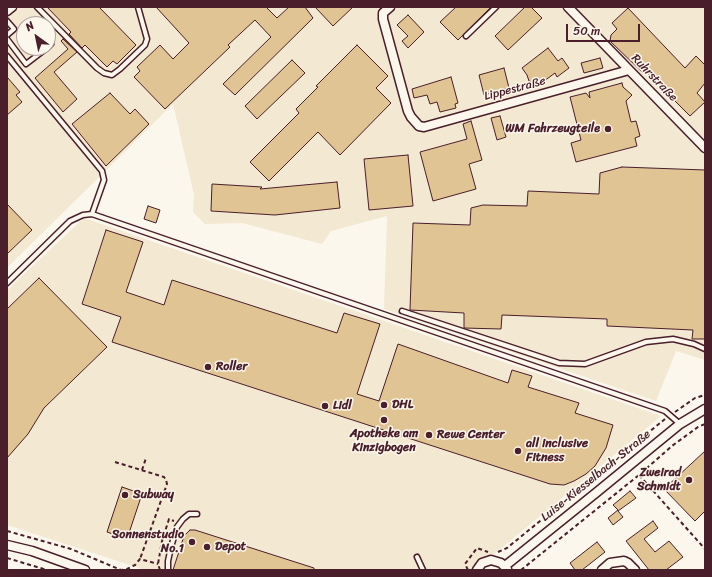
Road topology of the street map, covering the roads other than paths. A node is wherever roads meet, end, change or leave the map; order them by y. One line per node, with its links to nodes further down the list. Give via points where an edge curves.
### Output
1 (12, 7): 7 (street)
2 (37, 7): 3 (lane, via 97,68 112,75 145,45 147,39)
3 (138, 7)
4 (390, 7): 16 (street, Lippestraße, via 383,13 383,20 411,117 420,126)
5 (496, 7): 10 (lane)
6 (568, 7): 16 (street, Ruhrstraße)
7 (7, 11)
8 (7, 21): 9 (lane, via 14,29)
9 (7, 35)
10 (466, 36)
11 (7, 39): 12 (lane)
12 (16, 51)
13 (7, 56): 18 (lane, via 102,171 104,180)
14 (20, 56): 15 (lane, via 26,64)
15 (36, 56)
16 (629, 70): 17 (street, Ruhrstraße)
17 (705, 148)
18 (92, 214): 19 (lane, via 70,221); 23 (lane, via 665,410)
19 (7, 283)
20 (402, 311): 21 (lane, via 559,363 585,364 646,342 673,339)
21 (705, 349)
22 (705, 408): 23 (street, Luise-Kiesselbach-Straße)
23 (680, 424): 27 (street, Luise-Kiesselbach-Straße)
24 (197, 514): 29 (lane, via 189,514 177,527)
25 (7, 545): 28 (street)
26 (417, 557): 30 (lane)
27 (506, 568): 31 (street, Luise-Kiesselbach-Straße, via 496,560 491,560 482,563)
28 (85, 570)
29 (168, 570)
30 (423, 570)
31 (477, 570)
32 (602, 570): 33 (street, via 610,563 624,561)
33 (635, 570)

